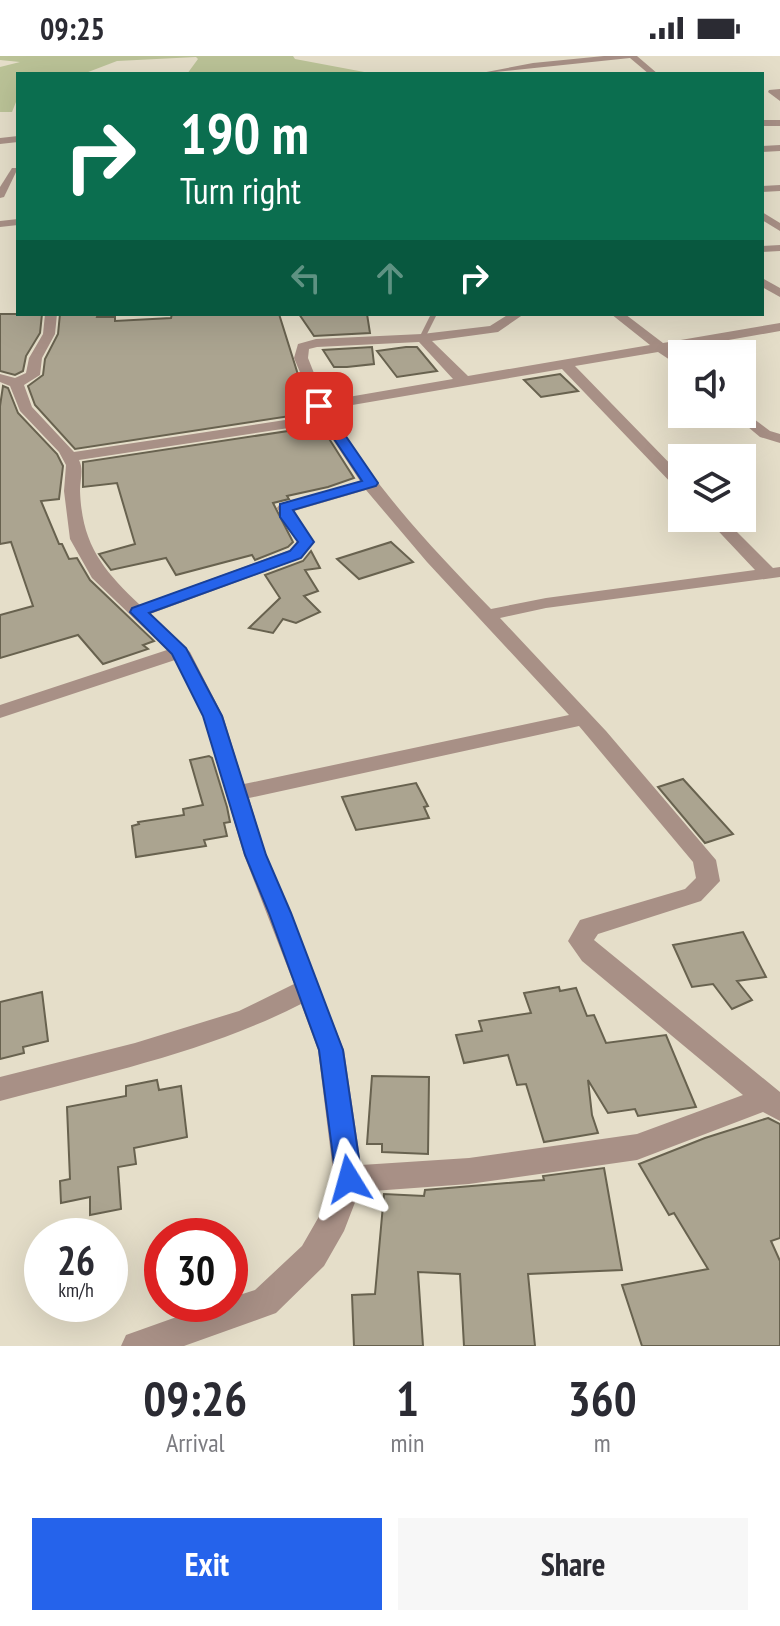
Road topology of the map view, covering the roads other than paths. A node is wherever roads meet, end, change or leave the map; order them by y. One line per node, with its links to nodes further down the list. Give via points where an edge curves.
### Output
1 (630, 56): 2 (street); 3 (street)
2 (492, 72)
3 (651, 72)
4 (780, 91): 5 (street, via 772,92)
5 (780, 98)
6 (780, 105): 7 (street)
7 (767, 106)
8 (0, 170): 9 (street)
9 (16, 170): 10 (street)
10 (0, 195)
11 (51, 316): 20 (street, via 33,375)
12 (433, 316): 16 (lane)
13 (515, 316): 16 (street, via 493,329)
14 (620, 316): 17 (street)
15 (780, 327): 17 (street)
16 (422, 338): 21 (street); 22 (street, via 342,340 303,347 301,358)
17 (664, 349): 18 (street); 19 (street)
18 (668, 352)
19 (566, 365): 21 (street); 26 (street)
20 (8, 381): 25 (street)
21 (466, 381): 22 (street)
22 (322, 412): 25 (street); 27 (street)
23 (756, 426): 24 (street)
24 (780, 439)
25 (69, 457): 30 (street, via 74,465 78,539 101,578)
26 (668, 471)
27 (371, 483): 30 (street, via 285,508 306,542 296,554); 31 (street, via 411,537)
28 (730, 532): 29 (street)
29 (774, 572): 31 (street)
30 (138, 612): 32 (street)
31 (488, 615): 34 (street)
32 (180, 652): 33 (street); 35 (street, via 213,716)
33 (0, 712)
34 (583, 719): 35 (street); 38 (street, via 704,860 708,881 693,895 589,927 580,941)
35 (238, 793): 36 (street, via 255,855)
36 (307, 989): 37 (street, via 247,1019); 39 (street, via 331,1050)
37 (0, 1089)
38 (774, 1103): 39 (street, via 637,1147 469,1171)
39 (349, 1179): 40 (street, via 313,1256 265,1302)
40 (137, 1346)

